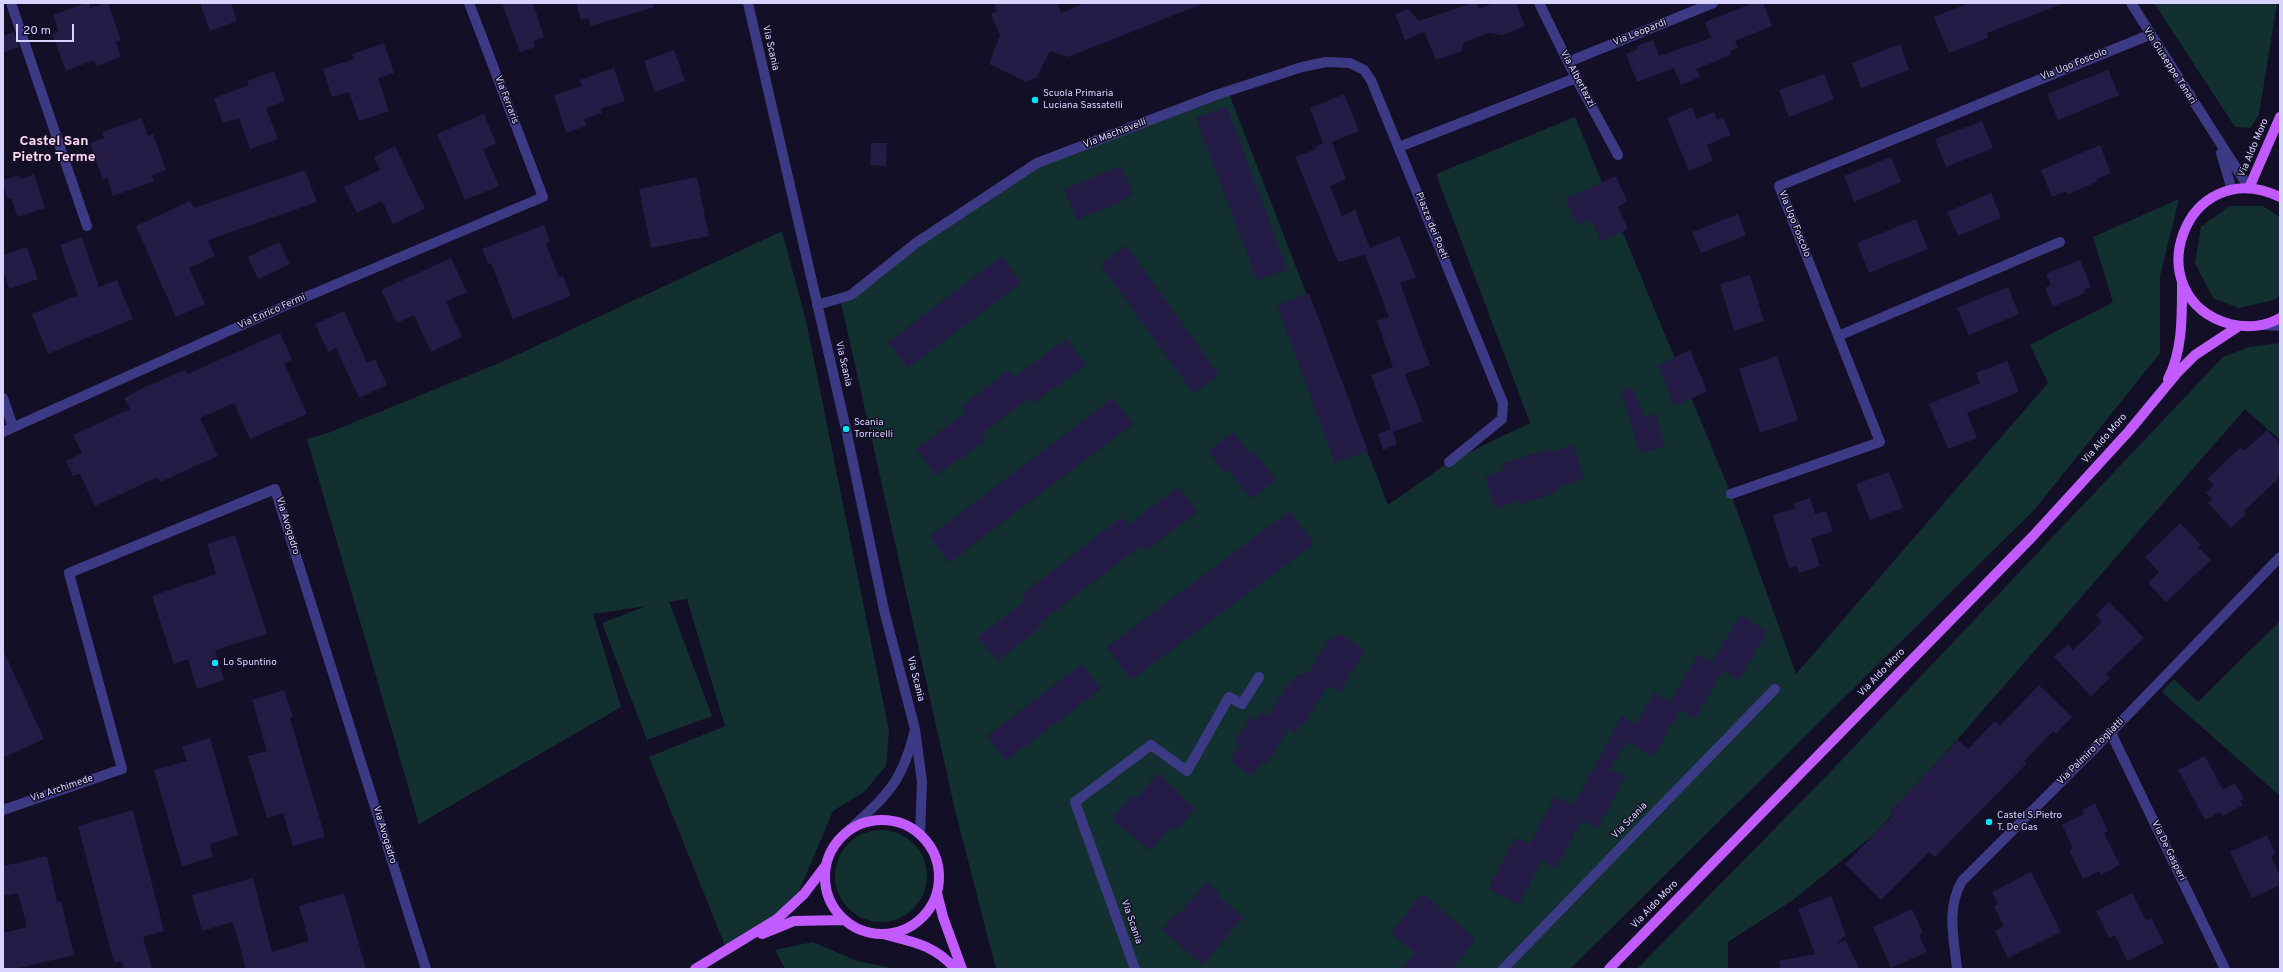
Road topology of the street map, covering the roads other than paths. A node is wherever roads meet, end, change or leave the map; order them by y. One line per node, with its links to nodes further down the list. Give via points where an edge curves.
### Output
1 (11, 3): 18 (street)
2 (469, 3): 16 (street, Via Ferraris)
3 (748, 3): 21 (street, Via Scania)
4 (1539, 3): 8 (street, Via Albertazzi)
5 (1713, 3): 8 (street, Via Leopardi)
6 (2130, 3): 7 (street, Via Giuseppe Tanari)
7 (2149, 35): 11 (street, Via Giuseppe Tanari); 26 (street, Via Ugo Foscolo, via 1779,186)
8 (1568, 62): 9 (street, Via Albertazzi)
9 (1576, 78): 12 (street); 13 (street, Via Albertazzi)
10 (2280, 117): 14 (main road, Via Aldo Moro)
11 (2209, 128): 14 (street, Via Giuseppe Tanari); 15 (street, Via Giuseppe Tanari, via 2220,149)
12 (1399, 147): 21 (street, Via Machiavelli, via 1371,80 1364,70 1350,63 1326,62 1302,67 1216,95 1037,164 916,243 851,295); 31 (street, Piazza dei Poeti, via 1503,403 1502,419)
13 (1618, 154)
14 (2249, 188): 15 (main road); 17 (main road, via 2267,191)
15 (2232, 190): 20 (main road, via 2216,195 2202,204 2182,231 2178,248)
16 (543, 197): 29 (street, Via Enrico Fermi, via 288,304)
17 (2280, 197)
18 (87, 226)
19 (2060, 242): 26 (street)
20 (2182, 281): 24 (main road, via 2191,298 2204,311 2220,321); 27 (main road, Via Aldo Moro, via 2180,339 2176,360)
21 (817, 305): 36 (street, Via Scania, via 884,610)
22 (2280, 318): 23 (main road)
23 (2259, 325): 24 (main road); 25 (street)
24 (2239, 326): 27 (main road, Via Aldo Moro, via 2195,355)
25 (2280, 326)
26 (1838, 336): 32 (street, Via Ugo Foscolo, via 1880,442)
27 (2163, 387): 55 (main road, Via Aldo Moro, via 2129,431 2033,536)
28 (3, 398): 29 (street)
29 (13, 427): 30 (street, Via Enrico Fermi)
30 (3, 432)
31 (1449, 462)
32 (1731, 494)
33 (2280, 557): 37 (street, Via Palmiro Togliatti)
34 (1259, 677): 49 (street, Via Scania, via 1242,704 1229,697 1187,771 1151,745 1075,802)
35 (1775, 689): 54 (street, Via Scania)
36 (915, 729): 38 (street, Via Scania); 39 (street, Via Scania)
37 (2110, 733): 56 (street, Via Palmiro Togliatti, via 1962,882 1954,894 1952,911); 57 (street, Via De Gasperi)
38 (920, 755): 39 (street); 43 (street, Via Scania)
39 (906, 762): 42 (street, Via Scania, via 902,773 886,796)
40 (122, 769): 41 (street, Via Archimede); 50 (street, Via Avogadro, via 69,573 275,489)
41 (3, 810)
42 (850, 830): 43 (main road, Via Scania, via 867,822 886,820 904,824); 44 (main road, Via Scania, via 839,839)
43 (920, 834): 45 (main road, Via Scania, via 930,846 937,861 940,877)
44 (826, 865): 46 (main road, Via Scania, via 828,895); 48 (main road, via 804,894 777,919)
45 (937, 893): 47 (main road, Via Scania, via 929,910 916,923 900,931); 53 (main road, Via Scania)
46 (845, 920): 47 (main road, Via Scania, via 856,928); 48 (main road, via 794,921)
47 (882, 934): 52 (main road, Via Scania, via 918,944 944,956)
48 (743, 941): 51 (main road)
49 (1131, 968)
50 (426, 969)
51 (695, 969)
52 (955, 969)
53 (962, 969)
54 (1503, 969)
55 (1609, 969)
56 (1957, 969)
57 (2225, 969)

